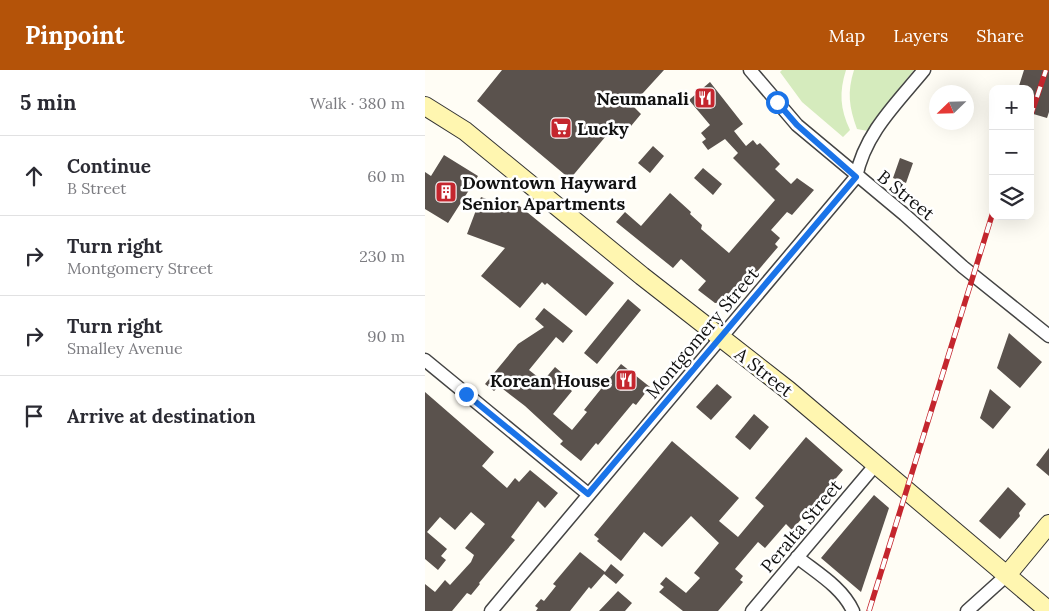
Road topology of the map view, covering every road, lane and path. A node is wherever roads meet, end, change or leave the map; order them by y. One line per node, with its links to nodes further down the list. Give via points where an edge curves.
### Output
1 (750, 70): 4 (street, B Street, via 797,125)
2 (924, 70): 4 (street, Montgomery Street, via 877,127 861,156)
3 (425, 106): 6 (main road, A Street, via 465,132)
4 (856, 177): 5 (street, B Street); 6 (street, Montgomery Street)
5 (1049, 336)
6 (720, 338): 8 (main road, A Street); 9 (street, Montgomery Street)
7 (425, 360): 9 (street)
8 (877, 464): 11 (street, Peralta Street); 12 (main road, A Street)
9 (588, 494): 13 (street, Montgomery Street)
10 (1049, 524): 12 (main road)
11 (797, 557): 14 (street, Peralta Street); 15 (street, via 839,590)
12 (1007, 576): 16 (street); 17 (main road, A Street)
13 (491, 611)
14 (752, 611)
15 (853, 611)
16 (967, 611)
17 (1049, 611)

